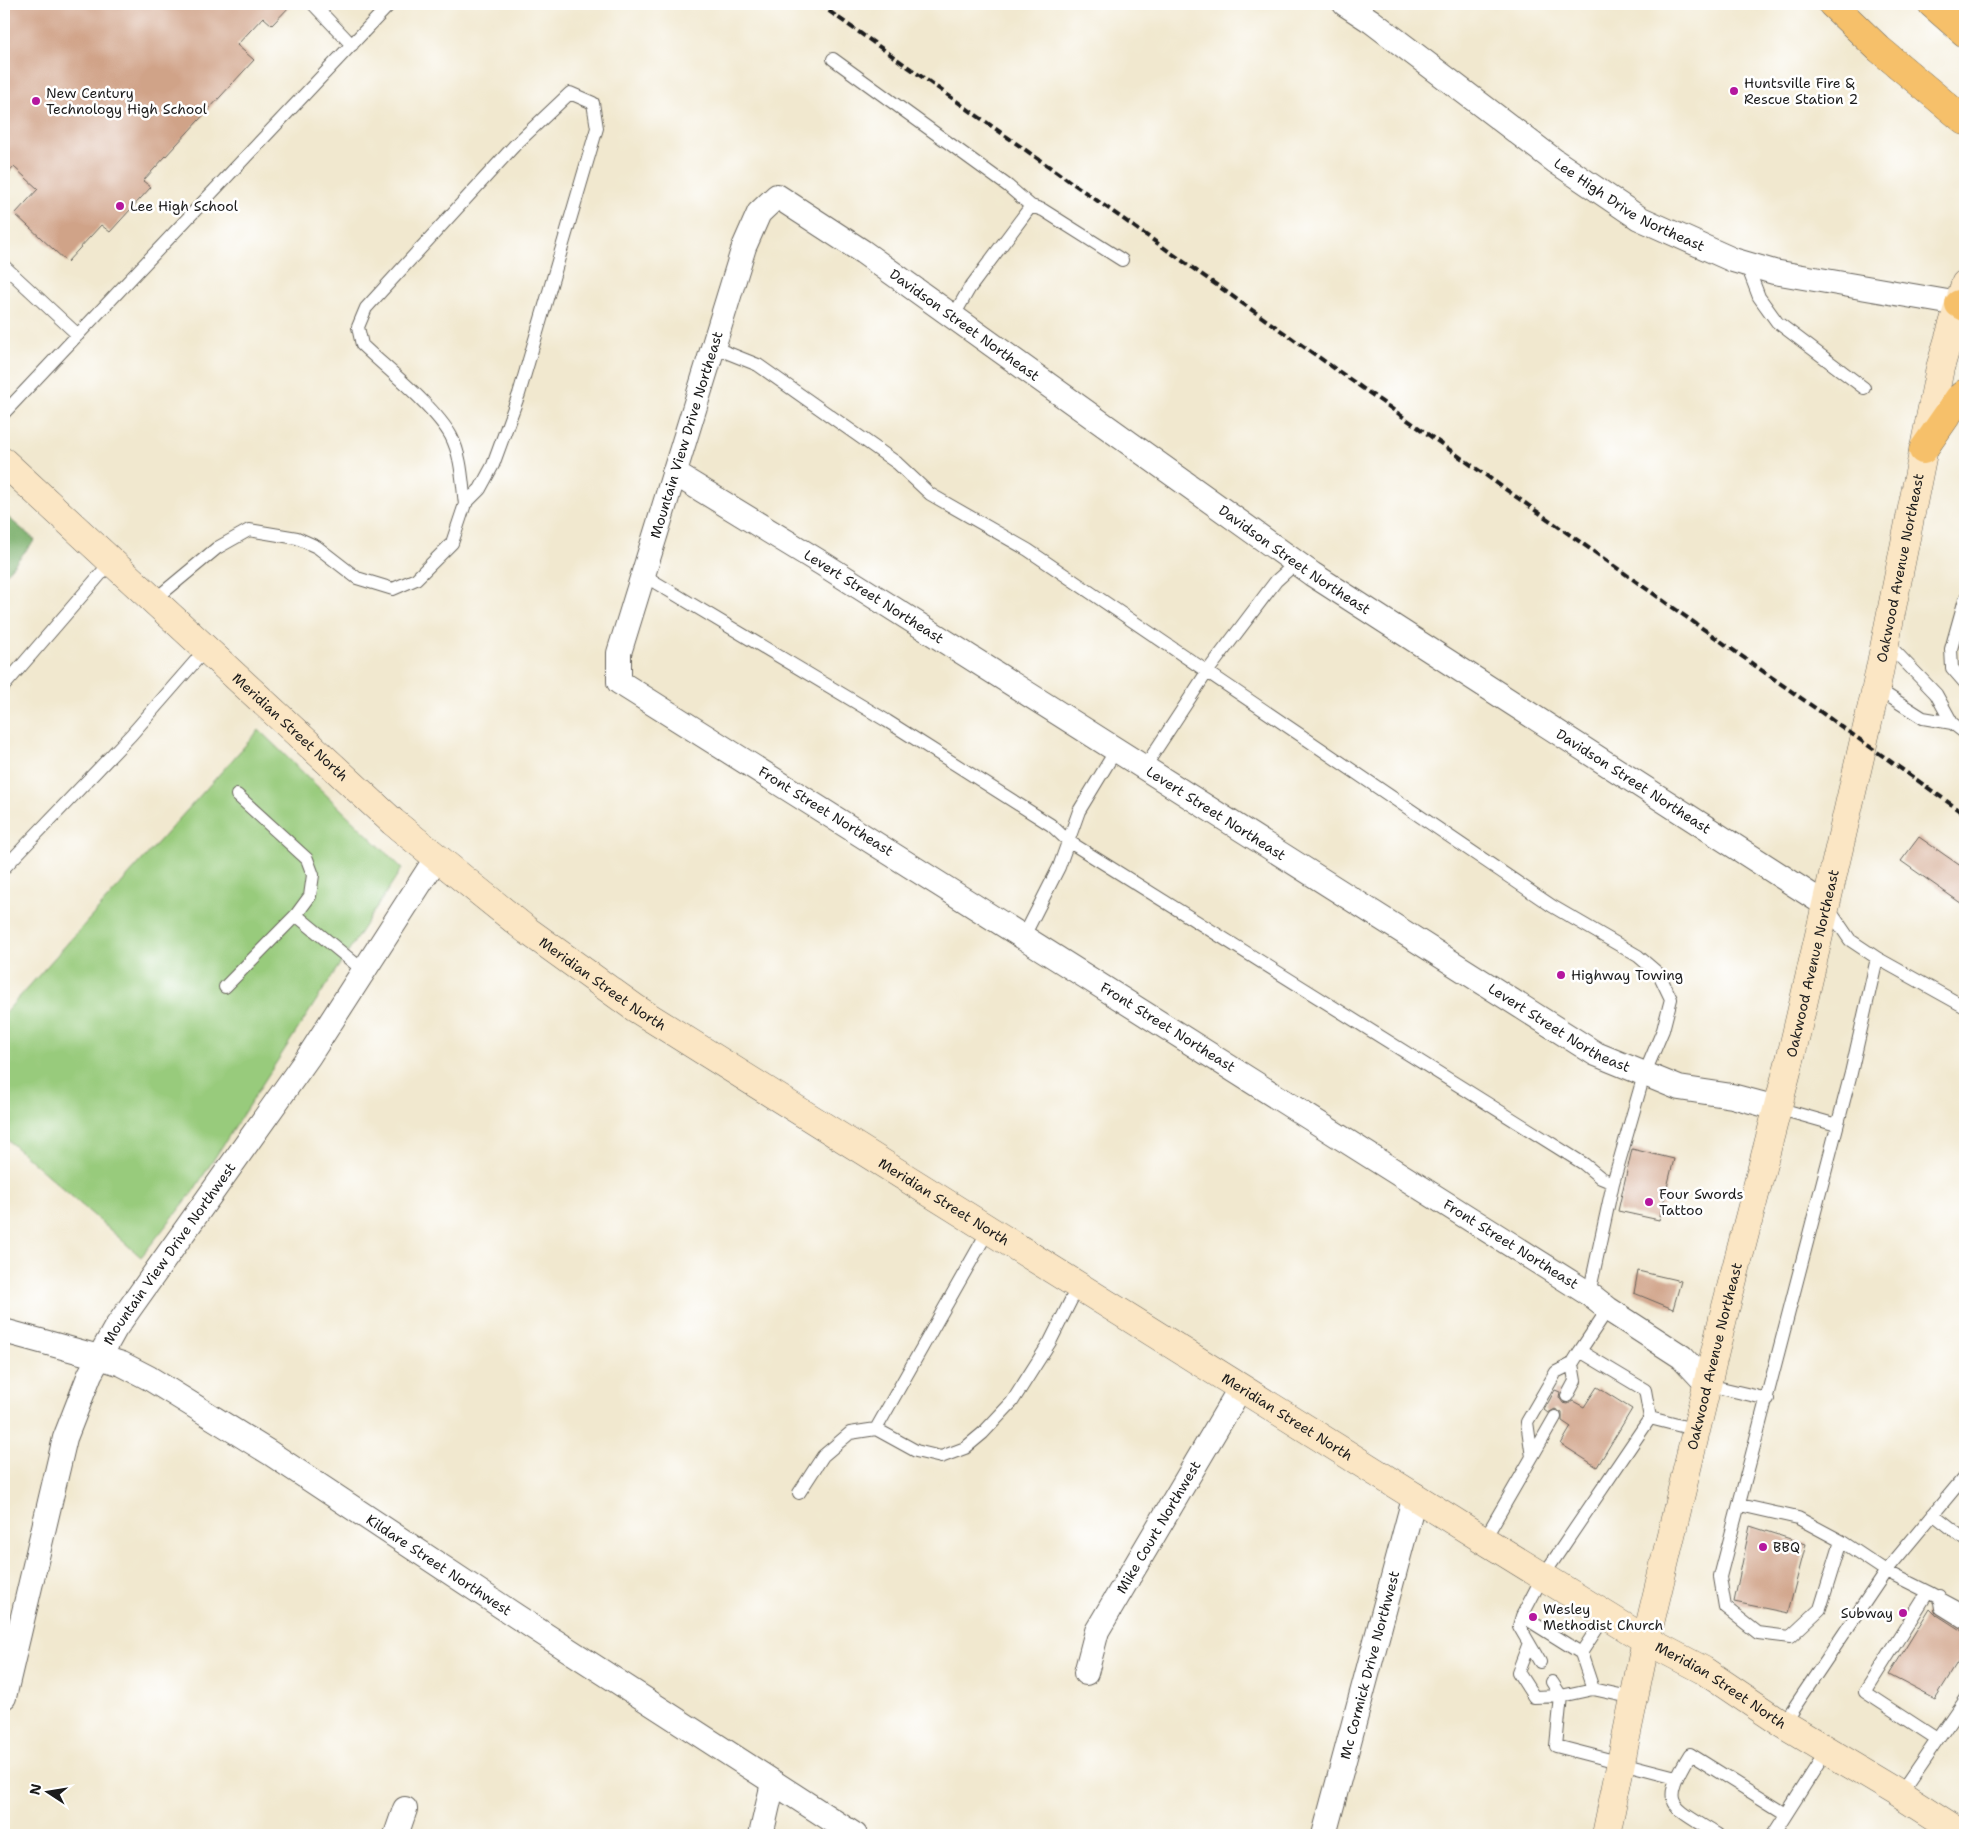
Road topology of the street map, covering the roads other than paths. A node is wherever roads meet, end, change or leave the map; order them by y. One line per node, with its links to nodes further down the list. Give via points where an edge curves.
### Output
1 (313, 4): 8 (lane)
2 (390, 4): 8 (lane)
3 (1345, 4): 6 (street, Lee High Drive Northeast)
4 (1832, 4): 10 (highway, via 1879,49)
5 (1932, 4): 7 (highway)
6 (1376, 12): 14 (street, Lee High Drive Northeast, via 1555,161 1639,218)
7 (1965, 32)
8 (352, 45): 18 (lane)
9 (833, 59): 12 (lane)
10 (1965, 121)
11 (777, 196): 17 (street, Davidson Street Northeast, via 863,252); 19 (street, Mountain View Drive Northeast, via 759,214 744,247)
12 (1031, 206): 13 (lane, via 1044,210); 17 (lane, via 969,289)
13 (1122, 260)
14 (1746, 264): 16 (street, Lee High Drive Northeast, via 1812,280); 20 (lane, via 1759,297 1776,322)
15 (4, 266): 18 (lane)
16 (1964, 300): 23 (street, Oakwood Avenue Northeast, via 1940,368)
17 (953, 317): 28 (street, Davidson Street Northeast)
18 (78, 335): 22 (lane)
19 (713, 347): 25 (street, Mountain View Drive Northeast); 34 (lane, via 758,365 897,463 930,494 1028,550)
20 (1864, 388)
21 (1965, 392): 23 (highway)
22 (4, 413)
23 (1923, 450): 32 (street, Oakwood Avenue Northeast)
24 (4, 462): 27 (street, Meridian Street North)
25 (674, 473): 29 (street, Mountain View Drive Northeast); 41 (street, Levert Street Northeast)
26 (465, 504): 26 (lane, via 459,459 452,437 440,420 362,345 358,327 366,308 515,145 570,93 593,103 597,128 519,394 493,465 480,489); 31 (lane, via 452,543 416,579 393,589 357,578 317,547 297,538 249,530 218,548)
27 (111, 562): 31 (street, Meridian Street North); 37 (lane)
28 (1297, 562): 34 (lane, via 1276,581); 47 (street, Davidson Street Northeast)
29 (643, 575): 35 (street, Mountain View Drive Northeast, via 619,653); 44 (lane, via 896,726 1051,825)
30 (1965, 599): 36 (lane, via 1950,649 1952,668)
31 (154, 601): 33 (street, Meridian Street North)
32 (1886, 642): 38 (street, Oakwood Avenue Northeast); 39 (lane, via 1936,694)
33 (206, 649): 45 (street, Meridian Street North, via 393,822); 46 (lane)
34 (1208, 672): 42 (lane); 54 (lane, via 1552,906 1638,956 1659,974 1671,999 1664,1030)
35 (620, 682): 49 (street, Front Street Northeast)
36 (1965, 683)
37 (4, 686)
38 (1876, 688): 39 (lane, via 1923,718); 47 (street, Oakwood Avenue Northeast)
39 (1952, 723): 40 (lane)
40 (1965, 733)
41 (1116, 750): 42 (street, Levert Street Northeast); 44 (lane, via 1079,811)
42 (1144, 768): 54 (street, Levert Street Northeast, via 1596,1054)
43 (237, 795): 48 (lane, via 307,859 313,875 310,896)
44 (1068, 840): 49 (lane, via 1059,867); 57 (lane)
45 (437, 857): 51 (street, Mountain View Drive Northwest); 58 (street, Meridian Street North, via 528,930 635,1008)
46 (4, 868)
47 (1826, 905): 50 (lane, via 1850,940); 55 (street, Oakwood Avenue Northeast)
48 (296, 915): 51 (lane); 52 (lane)
49 (1024, 936): 60 (street, Front Street Northeast)
50 (1876, 958): 53 (lane); 56 (lane, via 1865,1020)
51 (364, 972): 64 (street, Mountain View Drive Northwest, via 309,1056 115,1329)
52 (225, 987)
53 (1965, 1007)
54 (1644, 1075): 55 (street, Levert Street Northeast, via 1678,1088 1732,1096); 57 (lane)
55 (1778, 1108): 56 (lane); 66 (street, Oakwood Avenue Northeast)
56 (1838, 1125): 69 (lane)
57 (1613, 1183): 60 (lane)
58 (988, 1231): 59 (street, Meridian Street North); 72 (lane)
59 (1078, 1286): 67 (street, Meridian Street North); 72 (lane, via 1050,1342 1012,1402 965,1448 941,1457 916,1451)
60 (1589, 1294): 61 (street, Front Street Northeast)
61 (1608, 1309): 63 (lane); 66 (street, Front Street Northeast, via 1682,1357)
62 (4, 1332): 64 (street, Kildare Street Northwest)
63 (1580, 1351): 65 (lane); 71 (lane, via 1645,1390)
64 (99, 1357): 97 (street, Mountain View Drive Northwest, via 65,1438); 106 (street, Kildare Street Northwest, via 149,1378 270,1453)
65 (1572, 1364): 68 (lane, via 1575,1381); 74 (lane, via 1556,1372 1527,1422)
66 (1708, 1385): 69 (lane); 73 (street, Oakwood Avenue Northeast)
67 (1241, 1386): 77 (street, Meridian Street North); 94 (street, Mike Court Northwest, via 1097,1630)
68 (1566, 1396)
69 (1768, 1399): 78 (lane)
70 (1554, 1416): 74 (lane)
71 (1650, 1418): 73 (lane); 84 (lane)
72 (876, 1429): 76 (lane, via 850,1434 823,1456)
73 (1697, 1430): 90 (street, Oakwood Avenue Northeast)
74 (1532, 1457): 81 (lane)
75 (1965, 1476): 79 (lane)
76 (799, 1493)
77 (1415, 1495): 81 (street, Meridian Street North); 113 (street, Mc Cormick Drive Northwest)
78 (1740, 1505): 82 (lane, via 1798,1518); 82 (lane, via 1720,1577 1725,1607 1758,1633 1790,1637 1820,1609)
79 (1933, 1514): 80 (lane); 83 (lane)
80 (1965, 1539)
81 (1484, 1540): 84 (street, Meridian Street North)
82 (1841, 1540): 83 (lane)
83 (1886, 1571): 85 (lane); 101 (lane)
84 (1543, 1576): 87 (street, Meridian Street North); 88 (lane)
85 (1934, 1594): 86 (lane); 89 (lane, via 1941,1608); 102 (lane, via 1865,1692)
86 (1965, 1612)
87 (1606, 1615): 90 (street, Meridian Street North); 92 (lane)
88 (1522, 1616): 91 (lane, via 1519,1626); 92 (lane)
89 (1965, 1623)
90 (1646, 1640): 99 (street, Oakwood Avenue Northeast); 101 (street, Meridian Street North, via 1703,1670)
91 (1529, 1642): 93 (lane); 98 (lane, via 1518,1672 1534,1697)
92 (1581, 1653): 96 (lane)
93 (1540, 1662)
94 (1086, 1673)
95 (1552, 1682): 98 (lane)
96 (1593, 1689): 98 (lane); 99 (lane)
97 (4, 1696)
98 (1561, 1696): 104 (lane, via 1556,1746)
99 (1634, 1698): 104 (street, Oakwood Avenue Northeast)
100 (1965, 1699): 102 (lane)
101 (1783, 1724): 103 (street, Meridian Street North)
102 (1937, 1739): 107 (lane)
103 (1827, 1750): 107 (street, Meridian Street North); 109 (lane)
104 (1621, 1762): 105 (lane); 114 (street, Oakwood Avenue Northeast)
105 (1676, 1777): 109 (lane, via 1690,1754); 115 (lane, via 1671,1796 1677,1808)
106 (773, 1783): 111 (street); 112 (street, Kildare Street Northwest)
107 (1900, 1794): 117 (street, Meridian Street North)
108 (405, 1809): 110 (street)
109 (1786, 1814): 116 (lane)
110 (396, 1835)
111 (761, 1835)
112 (855, 1835)
113 (1324, 1835)
114 (1606, 1835)
115 (1718, 1835)
116 (1773, 1835)
117 (1964, 1835)

